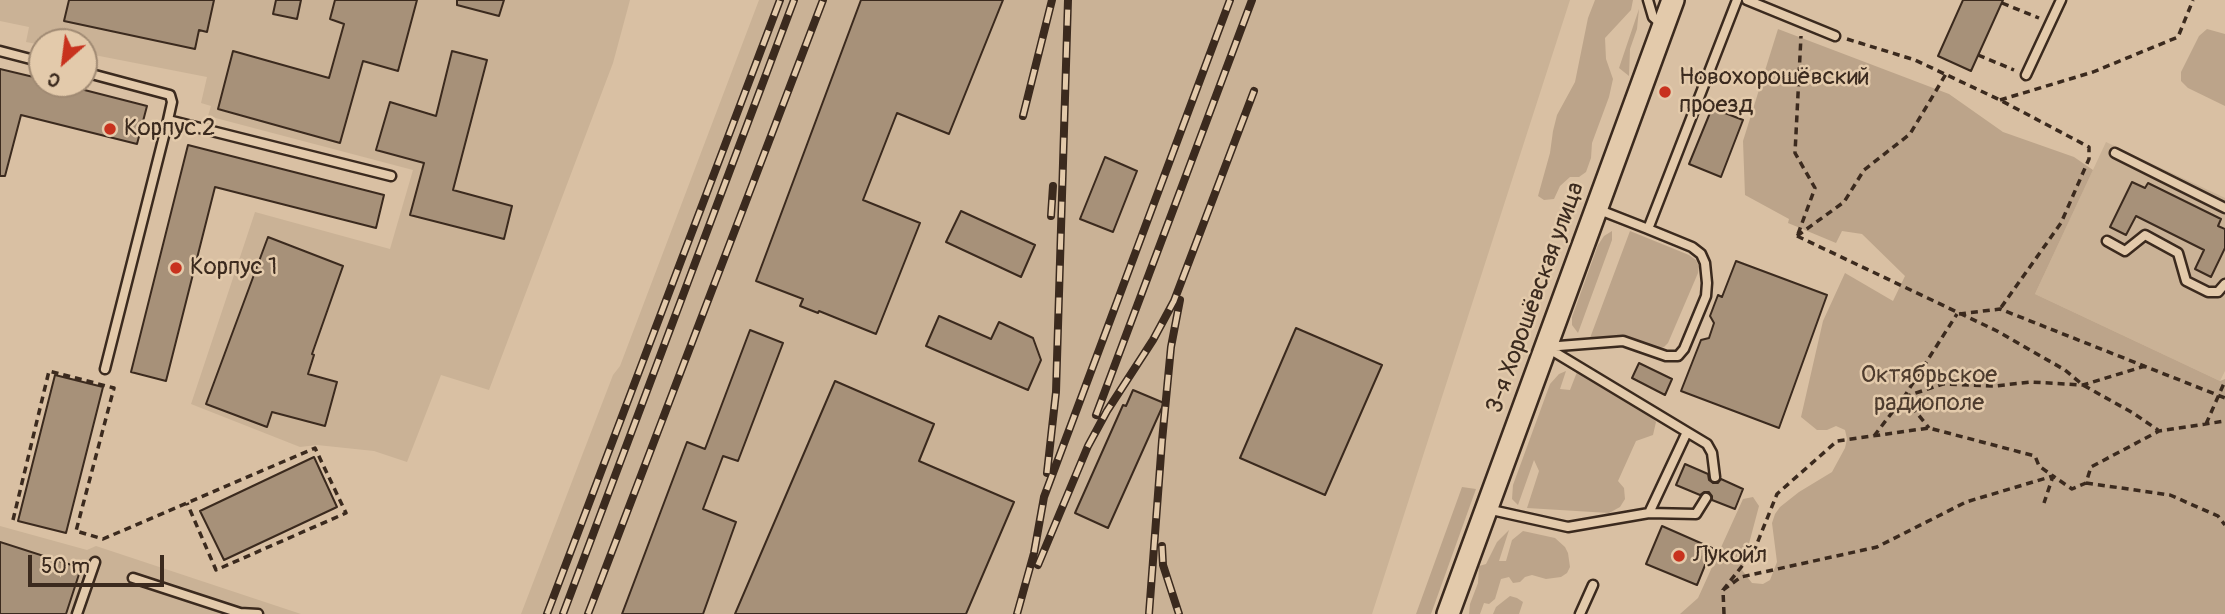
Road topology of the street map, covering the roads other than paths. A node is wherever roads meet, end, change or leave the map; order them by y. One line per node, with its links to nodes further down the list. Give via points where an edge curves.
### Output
1 (1648, 0): 6 (lane, via 1653,17)
2 (1673, 0): 6 (street, 3-я Хорошёвская улица)
3 (1737, 0): 17 (lane)
4 (1747, 0): 7 (lane)
5 (2061, 0): 10 (lane)
6 (1663, 26): 16 (street, 3-я Хорошёвская улица)
7 (1835, 36)
8 (0, 51): 9 (lane)
9 (28, 58)
10 (2026, 75)
11 (98, 76): 12 (lane, via 170,95)
12 (168, 120): 14 (lane); 21 (lane)
13 (2115, 153): 15 (lane)
14 (391, 176)
15 (2225, 208)
16 (1596, 209): 17 (lane); 20 (street, 3-я Хорошёвская улица)
17 (1648, 229): 20 (lane, via 1692,247 1705,263 1706,296 1685,349 1678,356 1666,356 1623,341)
18 (2107, 241): 19 (lane, via 2125,251 2145,236 2178,253 2186,281 2208,292 2218,292)
19 (2225, 284)
20 (1546, 347): 22 (lane); 25 (street, 3-я Хорошёвская улица)
21 (105, 369)
22 (1687, 432): 23 (lane, via 1707,444); 26 (lane)
23 (1715, 477)
24 (1706, 498): 26 (lane, via 1696,514)
25 (1487, 509): 26 (lane, via 1568,527); 32 (street, 3-я Хорошёвская улица)
26 (1649, 513)
27 (95, 562): 30 (lane)
28 (133, 578): 31 (lane, via 240,613)
29 (1592, 584): 33 (lane)
30 (78, 614)
31 (258, 614)
32 (1448, 614)
33 (1580, 614)

